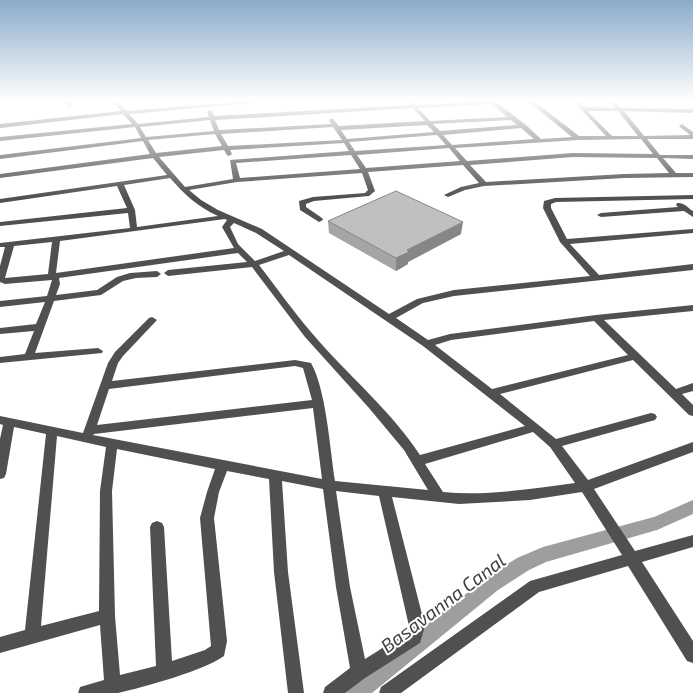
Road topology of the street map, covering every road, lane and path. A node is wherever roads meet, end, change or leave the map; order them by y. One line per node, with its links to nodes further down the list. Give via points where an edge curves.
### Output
1 (55, 133): 16 (street)
2 (141, 133): 17 (street)
3 (203, 133): 17 (street)
4 (218, 133): 21 (street)
5 (341, 133): 18 (street)
6 (434, 133): 18 (street)
7 (438, 133): 20 (street)
8 (532, 133): 19 (street)
9 (572, 133): 14 (street)
10 (606, 133): 15 (street)
11 (640, 133): 12 (street)
12 (642, 136): 13 (street); 15 (street); 24 (street)
13 (693, 136)
14 (578, 138): 15 (street); 19 (street)
15 (610, 138)
16 (0, 139)
17 (144, 139): 23 (street); 25 (street)
18 (345, 141): 21 (street); 22 (street)
19 (540, 141): 20 (street)
20 (451, 147): 22 (street); 28 (street)
21 (226, 148): 23 (street); 27 (street)
22 (353, 154): 27 (street); 29 (street)
23 (154, 155): 32 (street); 33 (street)
24 (657, 156): 26 (street); 28 (street, via 589,154); 30 (street)
25 (0, 157)
26 (693, 157)
27 (232, 161): 34 (street)
28 (464, 162): 29 (street); 36 (street)
29 (364, 170): 34 (street); 47 (street, via 372,189 371,193 302,203 303,208)
30 (674, 175): 31 (street); 36 (street)
31 (693, 175)
32 (0, 176)
33 (172, 176): 35 (street); 37 (street)
34 (237, 180): 37 (street)
35 (120, 184): 41 (street); 43 (street)
36 (484, 184): 38 (street, via 463,188)
37 (183, 189): 46 (street, via 198,202)
38 (448, 195)
39 (671, 197): 40 (street); 42 (street); 52 (street, via 551,201 546,205)
40 (693, 197)
41 (0, 200)
42 (686, 209): 44 (street); 45 (street)
43 (131, 210): 48 (street); 49 (street)
44 (601, 215)
45 (693, 215)
46 (230, 218): 49 (street); 55 (street, via 226,227); 56 (street, via 258,231)
47 (319, 220)
48 (0, 224)
49 (134, 230): 51 (street)
50 (693, 231): 52 (street)
51 (56, 240): 53 (street); 61 (street, via 52,273)
52 (564, 242): 62 (street)
53 (10, 244): 54 (street); 61 (street, via 1,279 8,281)
54 (0, 245)
55 (240, 250): 57 (street); 61 (street)
56 (289, 252): 57 (street); 66 (street)
57 (254, 264): 59 (street); 90 (street, via 308,335 373,405)
58 (693, 267): 62 (street)
59 (168, 273)
60 (156, 274): 63 (street, via 121,278 98,294)
61 (54, 276): 63 (street, via 56,284)
62 (596, 277): 66 (street, via 454,293 420,300)
63 (51, 298): 64 (street); 69 (street)
64 (0, 304)
65 (693, 308): 67 (street)
66 (389, 318): 71 (street)
67 (596, 318): 71 (street, via 450,337); 73 (street)
68 (152, 320): 76 (street, via 119,354)
69 (42, 327): 70 (street); 74 (street)
70 (0, 331)
71 (427, 344): 78 (street)
72 (98, 350): 74 (street)
73 (635, 356): 78 (street); 79 (street)
74 (29, 357): 75 (street)
75 (0, 360)
76 (105, 386): 80 (street, via 303,363 307,365 311,374); 86 (street)
77 (693, 387): 79 (street)
78 (490, 393): 84 (street)
79 (674, 393): 81 (street)
80 (318, 403): 86 (street); 94 (street)
81 (693, 412)
82 (652, 417): 88 (street)
83 (4, 421): 85 (street); 92 (street)
84 (535, 427): 88 (street); 90 (street)
85 (52, 430): 86 (street); 102 (street)
86 (88, 434): 87 (street)
87 (112, 443): 91 (street); 101 (street, via 106,491)
88 (554, 444): 95 (street)
89 (693, 448): 95 (street)
90 (417, 461): 97 (street)
91 (223, 466): 93 (street); 105 (street, via 207,518 218,650 210,656)
92 (0, 474)
93 (276, 475): 94 (street); 109 (street, via 281,572)
94 (328, 485): 96 (street); 106 (street)
95 (584, 487): 97 (street, via 530,495); 100 (street)
96 (384, 491): 97 (street); 106 (street, via 417,632 405,644)
97 (439, 497)
98 (157, 527): 105 (street)
99 (693, 541): 100 (street)
100 (632, 559): 104 (street); 111 (street, via 535,586)
101 (107, 616): 102 (street); 107 (street)
102 (32, 636): 103 (street)
103 (0, 645)
104 (693, 655)
105 (164, 672): 107 (street)
106 (359, 672): 110 (street)
107 (113, 686): 108 (street)
108 (86, 693)
109 (296, 693)
110 (331, 693)
111 (388, 693)

